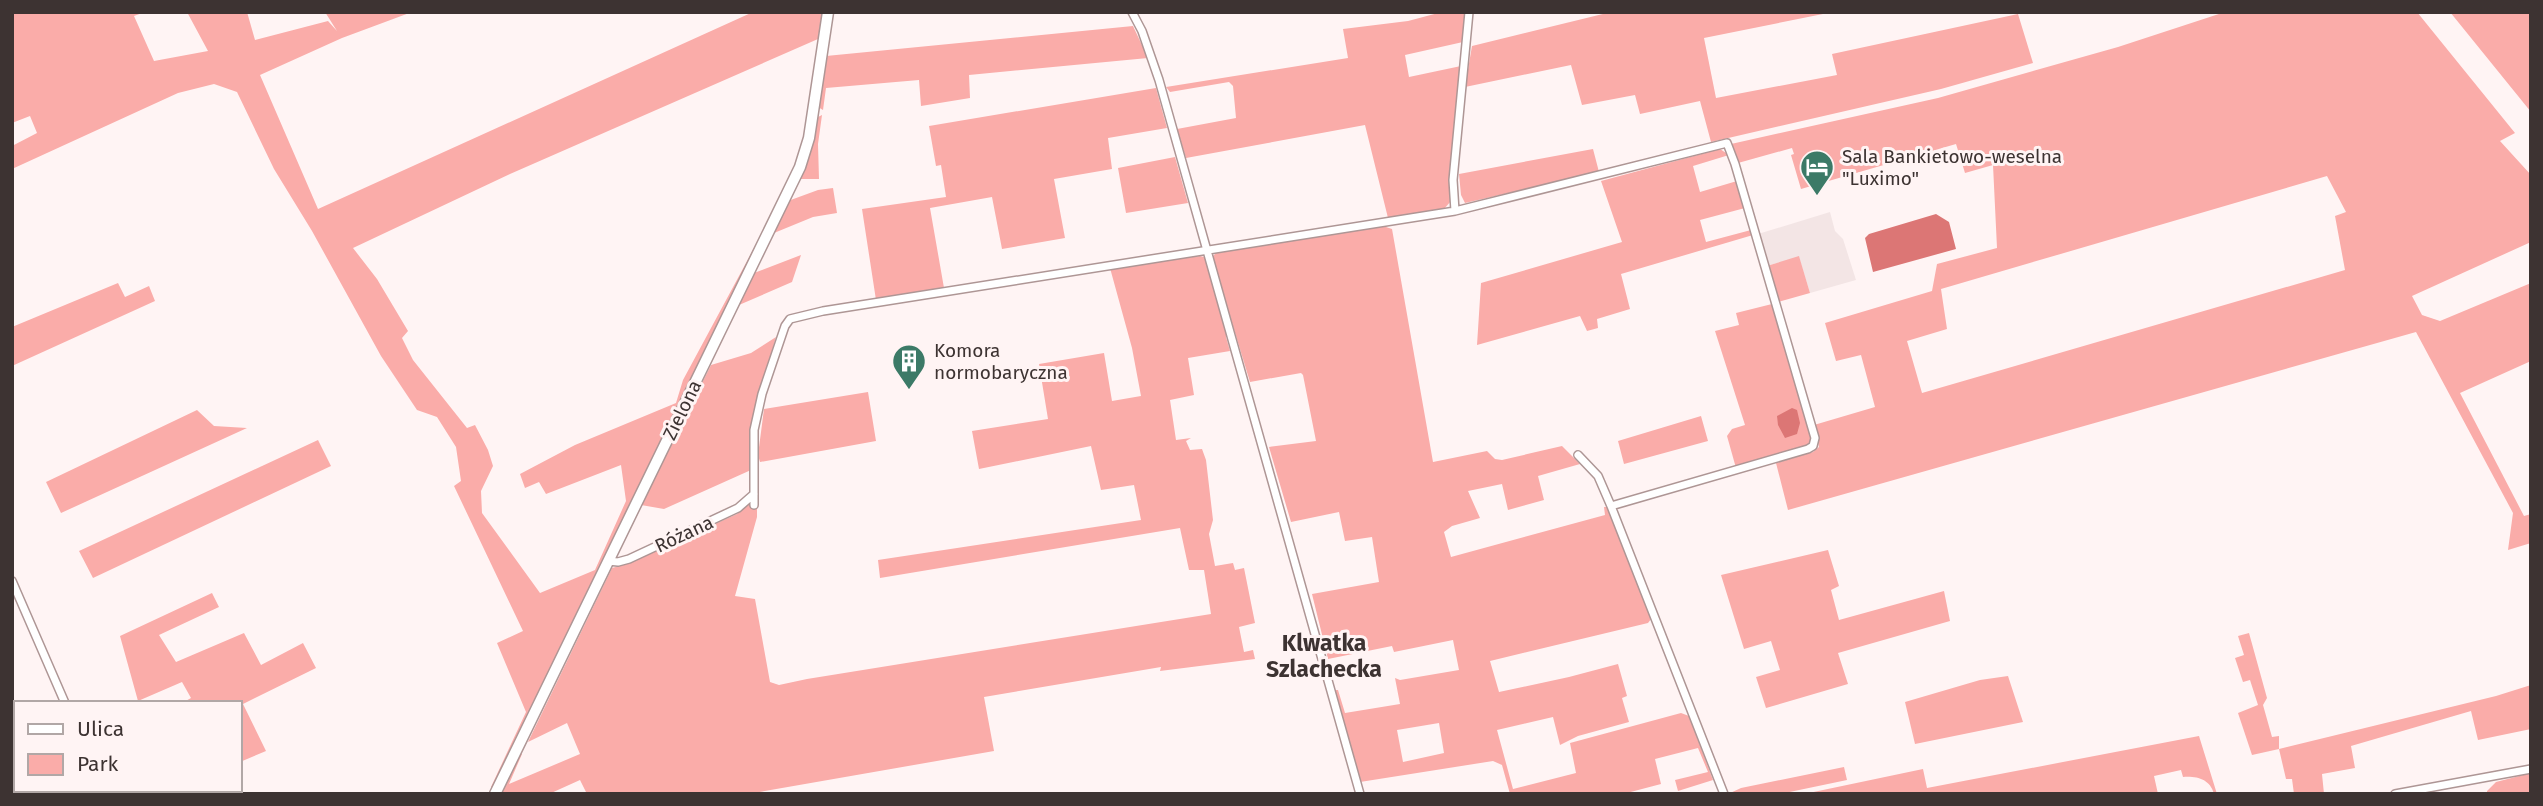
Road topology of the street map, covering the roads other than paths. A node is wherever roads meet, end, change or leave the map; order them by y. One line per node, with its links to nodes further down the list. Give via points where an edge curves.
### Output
1 (828, 12): 10 (street, Zielona, via 809,138 800,167)
2 (1132, 12): 5 (street, via 1159,80)
3 (1469, 12): 4 (street, via 1453,180)
4 (1455, 211): 5 (street); 9 (street, via 1727,143 1815,438 1813,446)
5 (1207, 250): 7 (street, via 790,319 757,414); 15 (street)
6 (1578, 455): 9 (street, via 1598,476)
7 (754, 494): 8 (street); 10 (street, Różana, via 738,508 629,559)
8 (754, 505)
9 (1611, 506): 16 (street)
10 (608, 561): 14 (street, Zielona)
11 (12, 581): 12 (street)
12 (64, 701)
13 (2531, 769): 17 (street)
14 (495, 794)
15 (1360, 794)
16 (1724, 794)
17 (2395, 794)

